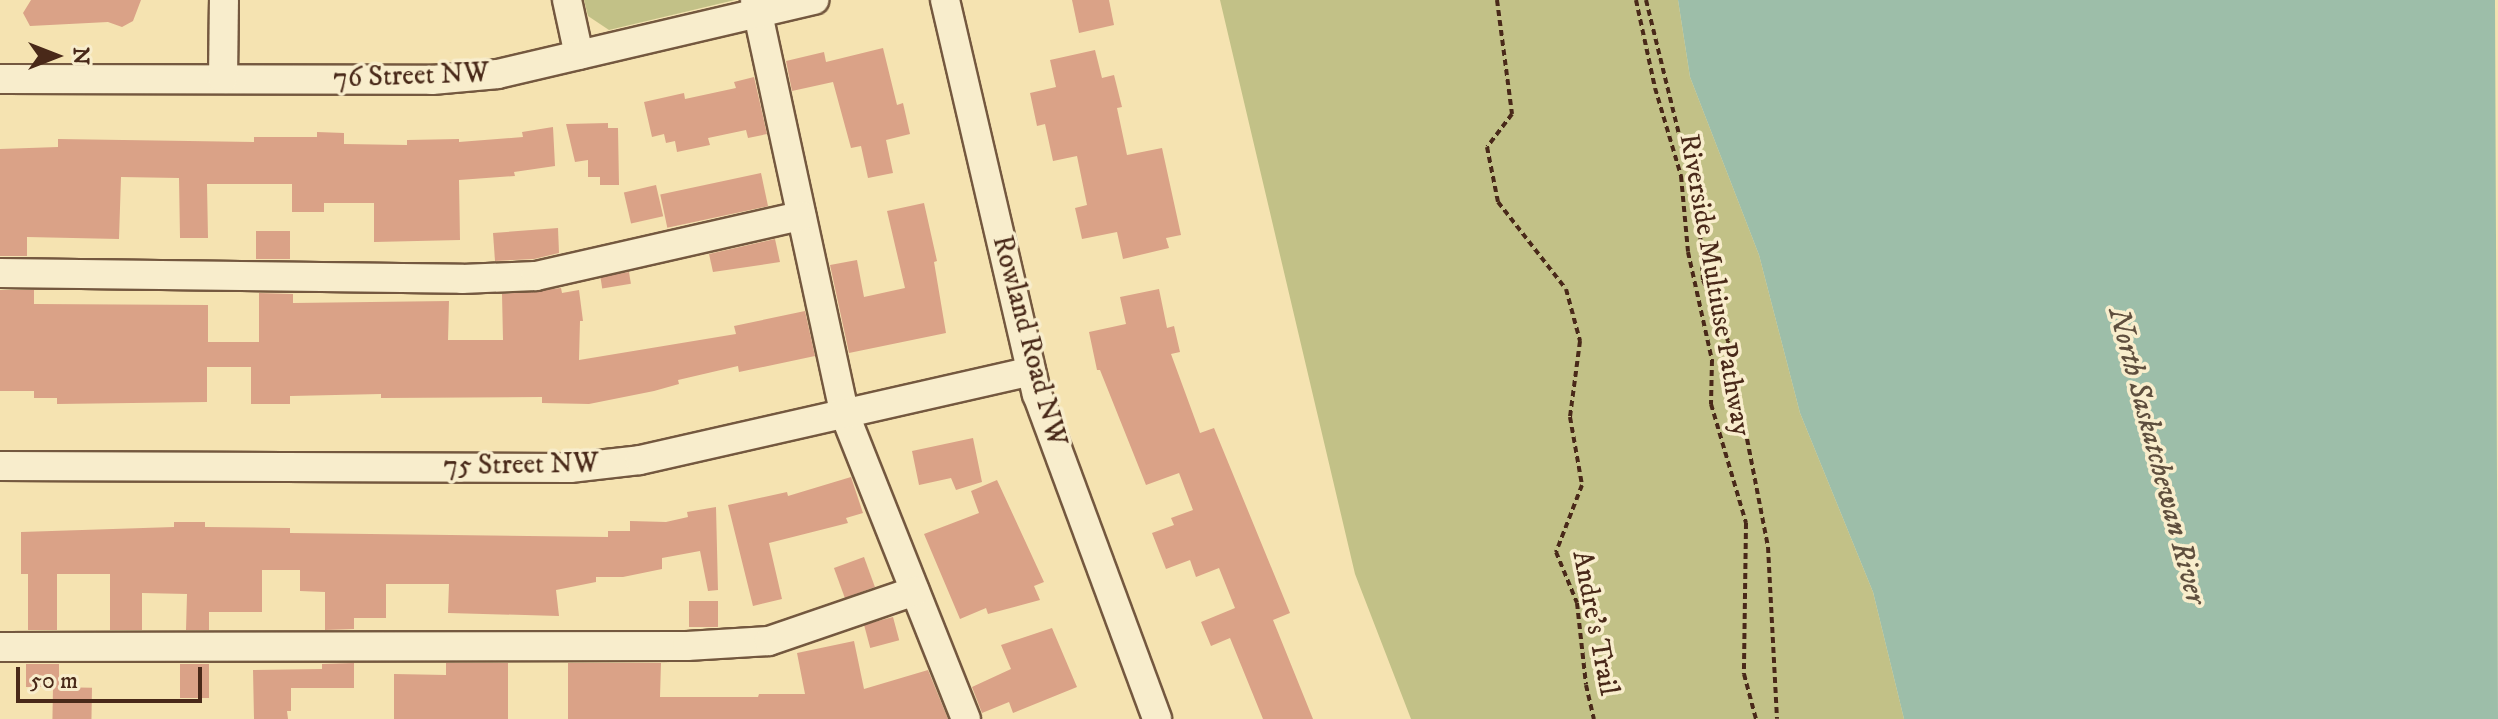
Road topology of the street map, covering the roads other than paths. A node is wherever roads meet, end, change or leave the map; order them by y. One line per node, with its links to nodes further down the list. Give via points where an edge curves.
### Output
1 (224, 0): 8 (street)
2 (567, 0): 6 (street)
3 (814, 0): 5 (street, 76 Street NW)
4 (945, 0): 11 (street, Rowland Road NW)
5 (756, 6): 6 (street, 76 Street NW); 9 (street)
6 (579, 55): 8 (street, 76 Street NW, via 498,74 432,80)
7 (0, 79): 8 (street, 76 Street NW)
8 (223, 79)
9 (801, 216): 10 (street, via 536,276); 12 (street)
10 (0, 273)
11 (1031, 371): 12 (street, 75 Street NW); 16 (street, Rowland Road NW)
12 (845, 415): 13 (street, 75 Street NW, via 640,460 570,468); 14 (street)
13 (0, 466)
14 (915, 591): 15 (street, via 769,641 687,646); 17 (street)
15 (0, 647)
16 (1150, 717)
17 (966, 719)

